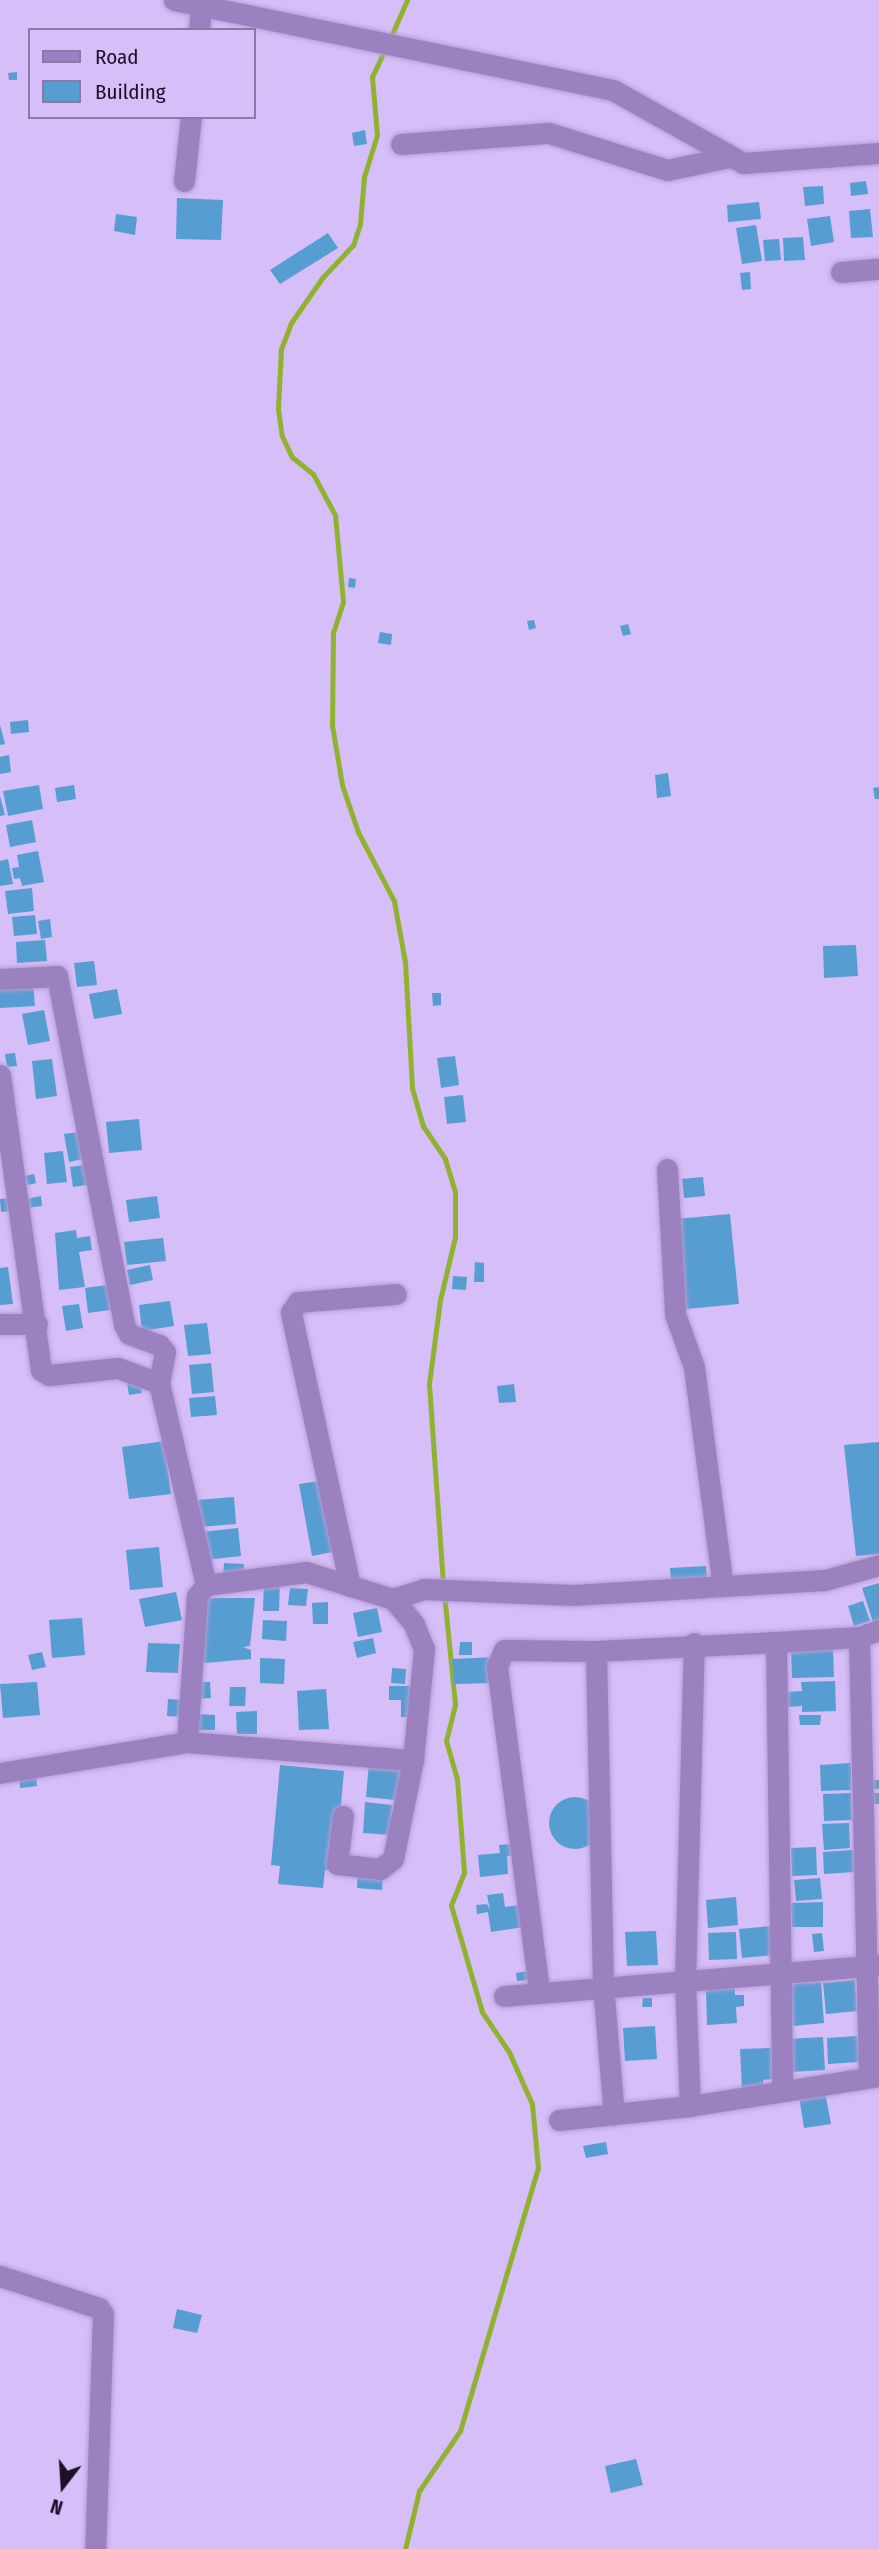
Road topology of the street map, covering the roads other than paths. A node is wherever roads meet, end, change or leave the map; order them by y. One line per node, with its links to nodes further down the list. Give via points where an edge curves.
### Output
1 (174, 0): 2 (street)
2 (201, 6): 3 (street); 7 (street, via 627,94)
3 (199, 28)
4 (191, 119): 8 (street)
5 (401, 144): 7 (street, via 549,133 667,170)
6 (879, 153): 7 (street, via 758,166)
7 (729, 157)
8 (184, 181)
9 (879, 269): 10 (street)
10 (841, 272)
11 (0, 979): 18 (street, via 57,976 124,1325 129,1334 159,1345 165,1352)
12 (0, 1075): 14 (street)
13 (667, 1170): 22 (street, via 675,1314 694,1367)
14 (7, 1173): 17 (street)
15 (396, 1294): 21 (street, via 298,1302 291,1312)
16 (0, 1324): 17 (street)
17 (37, 1324): 18 (street, via 41,1370 49,1375 117,1368)
18 (159, 1383): 20 (street)
19 (879, 1565): 22 (street, via 825,1580)
20 (206, 1584): 21 (street, via 306,1572); 28 (street, via 197,1596)
21 (350, 1586): 23 (street)
22 (723, 1586): 23 (street, via 573,1595 424,1589)
23 (393, 1599): 29 (street, via 414,1623 424,1649)
24 (869, 1633): 25 (street); 32 (street)
25 (776, 1642): 26 (street); 33 (street)
26 (694, 1643): 27 (street); 34 (street)
27 (596, 1651): 35 (street); 36 (street, via 504,1650 497,1666)
28 (187, 1742): 29 (street); 30 (street)
29 (413, 1760): 31 (street, via 397,1843 388,1865 380,1869 337,1864)
30 (0, 1773)
31 (343, 1816)
32 (874, 1965): 33 (street); 38 (street)
33 (783, 1971): 34 (street); 39 (street)
34 (685, 1981): 35 (street); 40 (street)
35 (603, 1985): 36 (street); 41 (street)
36 (539, 1990): 37 (street)
37 (503, 1996)
38 (874, 2077): 39 (street)
39 (782, 2090): 40 (street)
40 (690, 2106): 41 (street)
41 (614, 2115): 42 (street)
42 (559, 2120)
43 (0, 2276): 44 (street, via 99,2308 103,2314)
44 (95, 2549)

